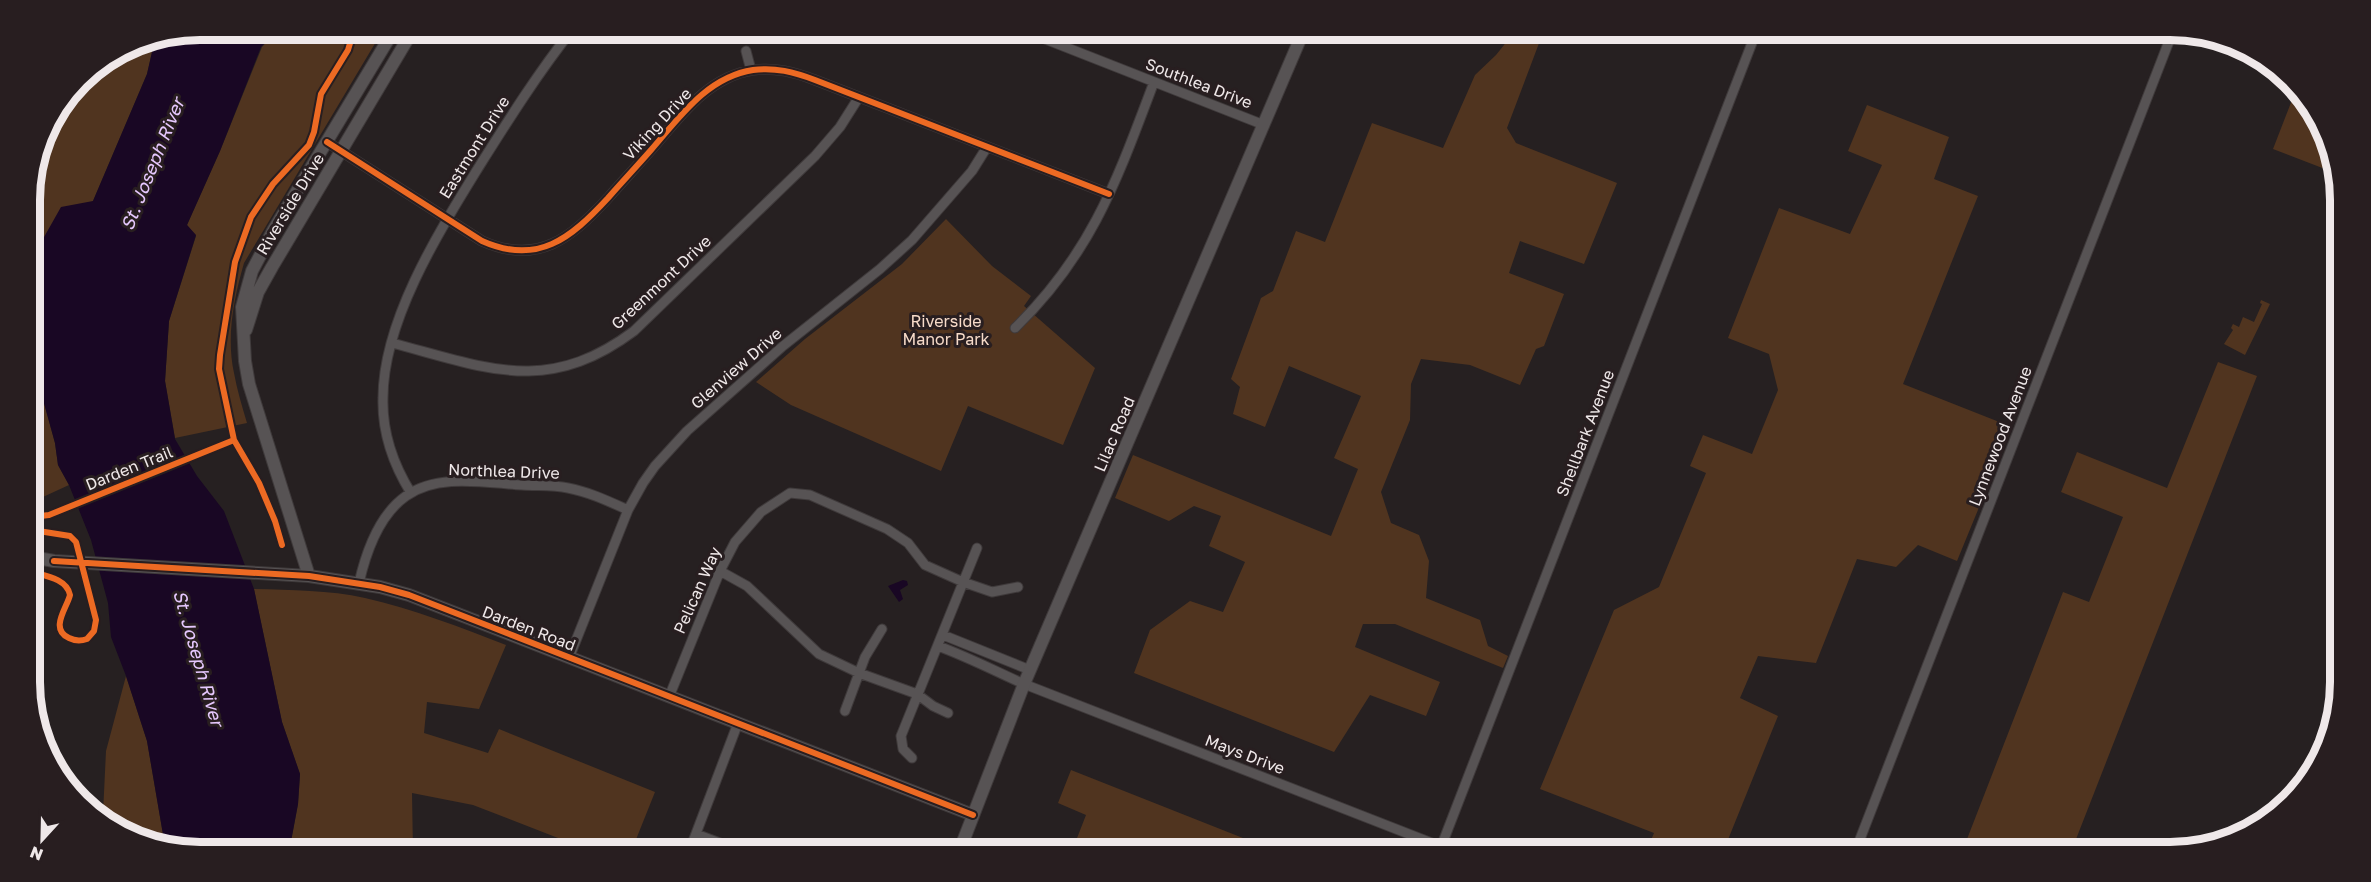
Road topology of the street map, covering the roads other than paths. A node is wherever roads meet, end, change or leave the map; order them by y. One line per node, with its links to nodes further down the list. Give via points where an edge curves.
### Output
1 (387, 41): 13 (street, Riverside Drive)
2 (406, 41): 15 (street, Riverside Drive)
3 (564, 41): 17 (street, Eastmont Drive, via 503,126)
4 (1050, 41): 10 (street, Southlea Drive)
5 (1299, 41): 12 (street, Lilac Road)
6 (1753, 41): 46 (street, Shellbark Avenue)
7 (2169, 41): 47 (street, Lynnewood Avenue)
8 (746, 51): 9 (street)
9 (751, 70): 11 (street, Viking Drive, via 794,72); 17 (street, Viking Drive, via 720,82 697,98 585,223 556,243 534,250 504,249 482,241)
10 (1154, 82): 12 (street, Southlea Drive); 16 (street)
11 (859, 97): 14 (street, Viking Drive); 20 (street, Greenmont Drive, via 815,156 634,331 600,353 562,368 521,372 479,366)
12 (1264, 125): 34 (street, Lilac Road)
13 (327, 142): 15 (street, Viking Drive); 19 (street, Riverside Drive, via 252,271 242,307)
14 (987, 147): 16 (street, Viking Drive); 22 (street, Glenview Drive, via 972,171 912,240 783,346 681,437 649,474)
15 (341, 151): 17 (street, Viking Drive); 19 (street, Riverside Drive, via 258,292)
16 (1109, 194): 18 (street, via 1073,260 1048,294)
17 (447, 219): 20 (street, Eastmont Drive, via 416,279)
18 (1015, 328)
19 (243, 337): 26 (street, Riverside Drive, via 249,384)
20 (393, 343): 21 (street, Eastmont Drive, via 384,380 384,423 395,464)
21 (411, 493): 22 (street, Northlea Drive, via 454,482 545,485 589,494); 28 (street, Northlea Drive, via 393,508 380,527)
22 (628, 510): 33 (street, Glenview Drive)
23 (977, 548): 27 (street)
24 (40, 558): 26 (street, Darden Road)
25 (720, 571): 27 (street, Pelican Way, via 735,542 761,512 790,494 801,493 887,529 908,543 926,565); 35 (street, via 753,591 819,654); 38 (street, Pelican Way)
26 (309, 576): 28 (street, Darden Road)
27 (963, 582): 29 (street, via 992,592); 31 (street)
28 (359, 583): 33 (street, Darden Road, via 409,595)
29 (1018, 587)
30 (882, 629): 35 (street)
31 (943, 635): 32 (street); 34 (street)
32 (938, 646): 36 (street, Mays Drive); 37 (street)
33 (569, 657): 38 (street, Darden Road)
34 (1030, 670): 36 (street, Lilac Road)
35 (859, 673): 37 (street); 39 (street)
36 (1024, 684): 43 (street, Lilac Road); 45 (street, Mays Drive)
37 (917, 694): 40 (street); 42 (street, via 901,736 903,749)
38 (669, 697): 41 (street, Darden Road)
39 (845, 711)
40 (948, 713)
41 (738, 723): 43 (street, Darden Road); 44 (street)
42 (912, 758)
43 (973, 815): 50 (street, Lilac Road)
44 (696, 834): 48 (street); 49 (street)
45 (1427, 841)
46 (1443, 841)
47 (1859, 841)
48 (693, 842)
49 (716, 842)
50 (963, 842)

